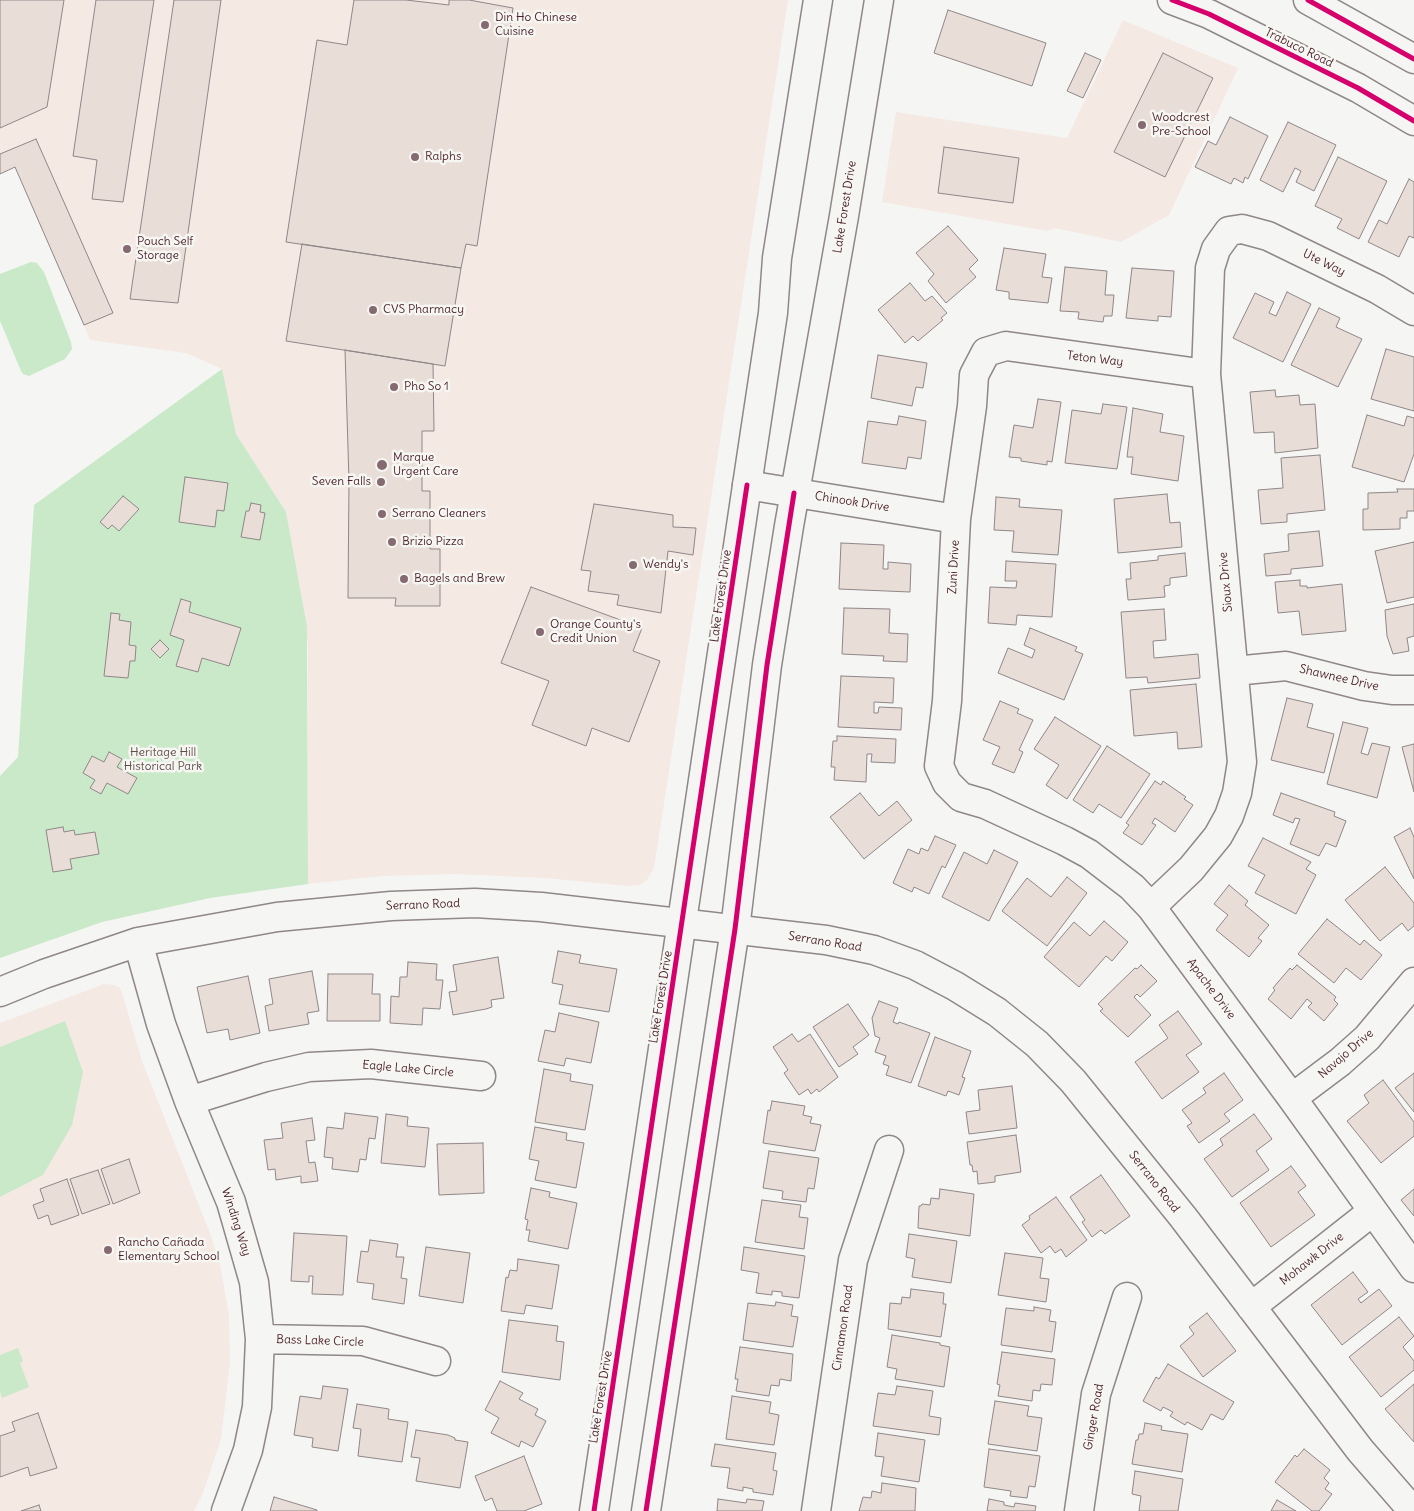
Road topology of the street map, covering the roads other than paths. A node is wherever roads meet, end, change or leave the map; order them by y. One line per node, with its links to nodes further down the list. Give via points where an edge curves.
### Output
1 (818, 0): 11 (street, Lake Forest Drive, via 777,258)
2 (878, 0): 12 (street, Lake Forest Drive, via 844,216)
3 (1172, 0): 6 (street, Trabuco Road, via 1209,14 1306,62)
4 (1308, 0): 5 (street)
5 (1414, 59)
6 (1414, 121)
7 (1229, 231): 8 (street, Ute Way, via 1242,229 1275,239 1377,289); 10 (street, Sioux Drive, via 1216,249 1210,268)
8 (1414, 311)
9 (986, 352): 10 (street, Teton Way, via 1006,346); 13 (street, Zuni Drive, via 974,375)
10 (1206, 374): 14 (street, Sioux Drive)
11 (747, 486): 12 (street, Chinook Drive); 18 (street, Lake Forest Drive)
12 (794, 493): 13 (street, Chinook Drive); 19 (street, Lake Forest Drive, via 767,665)
13 (956, 519): 16 (street, Zuni Drive, via 947,701 939,766)
14 (1234, 671): 15 (street, Shawnee Drive, via 1286,666 1364,686); 17 (street, Sioux Drive, via 1242,762 1234,800 1225,824 1210,847)
15 (1414, 690)
16 (946, 783): 17 (street, Apache Drive, via 961,798 985,804 1089,854 1132,887)
17 (1151, 908): 24 (street, Apache Drive)
18 (682, 924): 19 (street, Serrano Road); 20 (street, Serrano Road, via 541,907 475,903 391,906 278,917); 35 (street, Lake Forest Drive)
19 (735, 929): 30 (street, Serrano Road, via 826,940 874,950 915,965 996,1012 1037,1044 1073,1080); 36 (street, Lake Forest Drive)
20 (138, 942): 22 (street, Serrano Road); 25 (street, Winding Way, via 161,1024)
21 (1414, 982): 24 (street, Navajo Drive, via 1367,1038)
22 (0, 992)
23 (481, 1076): 25 (street, Eagle Lake Circle, via 371,1064 309,1068 266,1077)
24 (1292, 1098): 27 (street, Apache Drive)
25 (189, 1101): 31 (street, Winding Way, via 231,1202 254,1282)
26 (889, 1150): 37 (street, Cinnamon Road, via 853,1260)
27 (1373, 1211): 28 (street, Apache Drive); 30 (street, Mohawk Drive)
28 (1414, 1268)
29 (1127, 1297): 38 (street, Ginger Road, via 1096,1394)
30 (1251, 1307): 33 (street, Serrano Road)
31 (260, 1339): 32 (street, Bass Lake Circle, via 363,1341); 34 (street, Winding Way, via 257,1407 248,1450)
32 (436, 1361)
33 (1408, 1509)
34 (226, 1511)
35 (594, 1511)
36 (646, 1511)
37 (816, 1511)
38 (1079, 1511)

